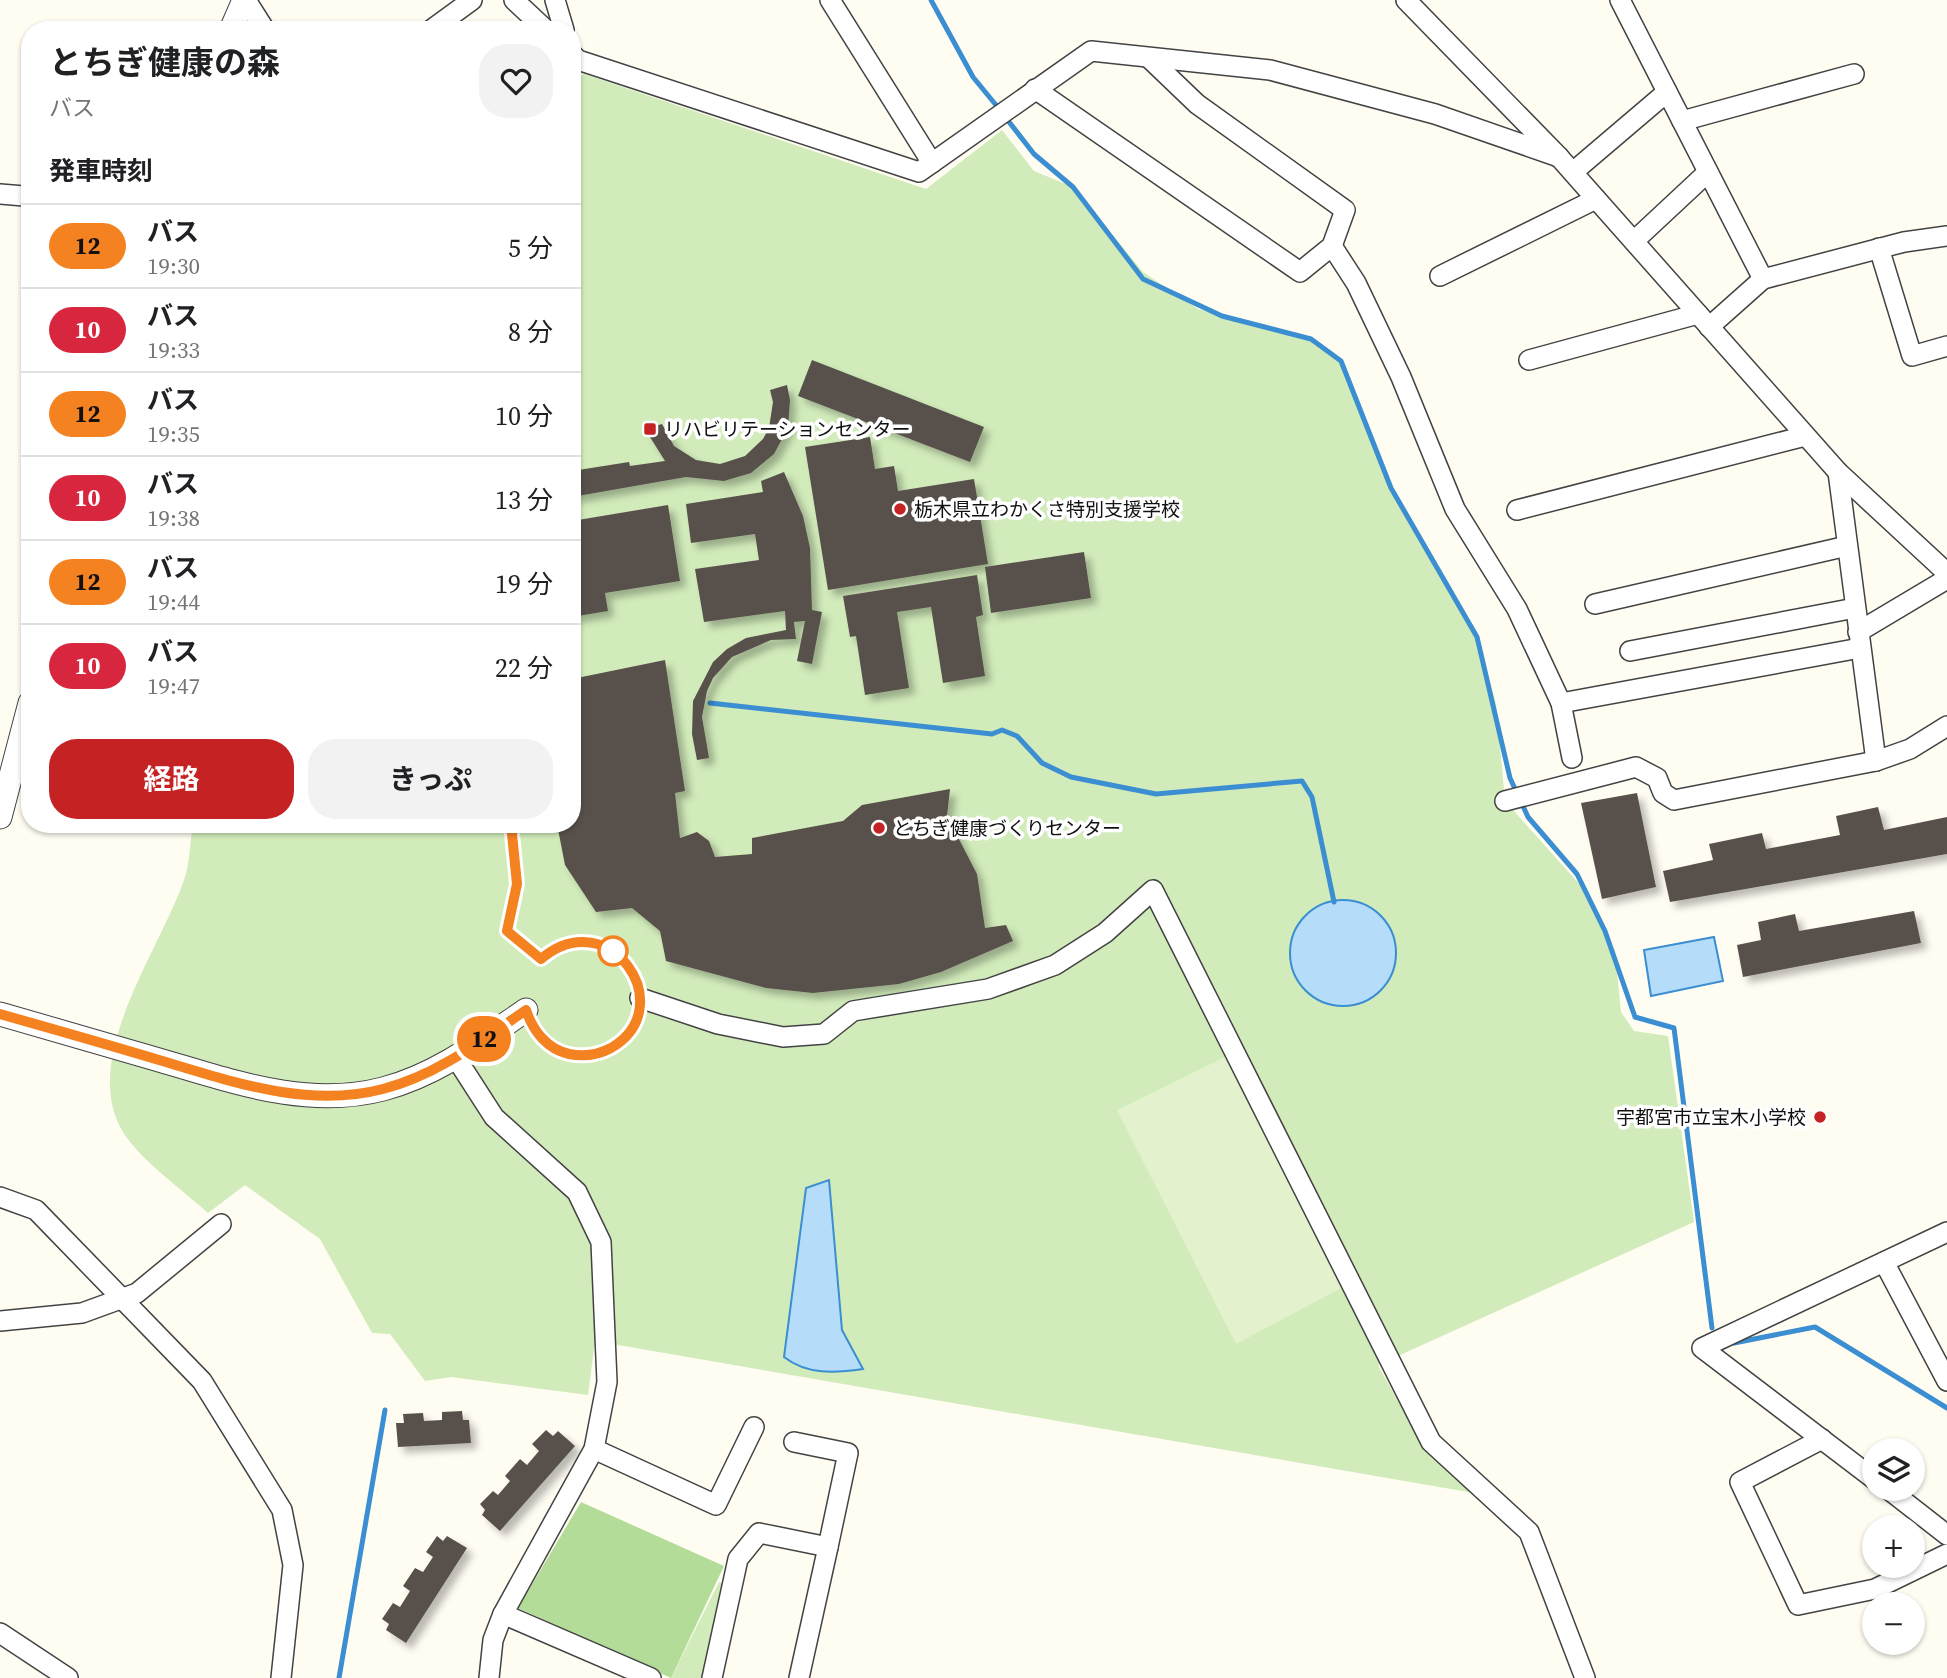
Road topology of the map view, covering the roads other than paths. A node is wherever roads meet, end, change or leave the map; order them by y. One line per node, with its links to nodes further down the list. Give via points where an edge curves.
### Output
1 (245, 0): 8 (street); 9 (street)
2 (472, 0): 10 (street)
3 (514, 0): 11 (street)
4 (555, 0): 12 (street)
5 (830, 0): 20 (street)
6 (1406, 0): 19 (street)
7 (1620, 0): 17 (street)
8 (235, 21)
9 (259, 21)
10 (444, 21)
11 (536, 21)
12 (561, 21)
13 (1149, 58): 16 (street, via 1091,51); 19 (street, via 1270,70 1435,114); 28 (street, via 1197,104 1345,210)
14 (581, 61): 20 (street, via 919,172)
15 (1854, 74): 18 (street)
16 (1035, 89): 20 (street); 28 (street, via 1300,272)
17 (1667, 92): 18 (street); 21 (street)
18 (1682, 121): 22 (street)
19 (1559, 157): 21 (street)
20 (932, 163)
21 (1573, 172): 25 (street)
22 (1708, 172): 27 (street); 31 (street)
23 (0, 194): 24 (street)
24 (21, 197)
25 (1596, 199): 27 (street); 30 (street)
26 (1947, 236): 29 (street)
27 (1634, 241): 32 (street)
28 (1332, 246): 45 (street, via 1356,283 1401,377 1455,509 1517,609)
29 (1879, 248): 31 (street); 33 (street, via 1912,356)
30 (1440, 276)
31 (1763, 279): 32 (street)
32 (1704, 321): 34 (street); 35 (street)
33 (1947, 346)
34 (1529, 360)
35 (1805, 436): 36 (street); 37 (street)
36 (1838, 472): 38 (street); 39 (street)
37 (1517, 510)
38 (1847, 546): 41 (street); 42 (street)
39 (1947, 573)
40 (1947, 579): 43 (street)
41 (1595, 604)
42 (1855, 608): 43 (street); 44 (street)
43 (1859, 640): 45 (street); 49 (street)
44 (1630, 651)
45 (1561, 703): 48 (street)
46 (1947, 726): 49 (street)
47 (21, 733): 50 (street)
48 (1572, 758)
49 (1876, 761): 51 (street, via 1674,800 1663,793 1657,778 1636,766)
50 (4, 789): 52 (street)
51 (1505, 801)
52 (0, 817)
53 (640, 998): 81 (street, via 707,1021 783,1037 824,1034 853,1011 988,989 1055,965 1105,933 1153,890 1431,1441 1529,1532)
54 (526, 1010): 56 (street)
55 (0, 1014): 56 (street, via 253,1087 305,1096 383,1089)
56 (456, 1058): 67 (street, via 494,1117 578,1192 601,1242 607,1382)
57 (0, 1197): 61 (street, via 36,1210)
58 (221, 1224): 61 (street, via 137,1293)
59 (1947, 1232): 60 (street)
60 (1884, 1262): 63 (street); 65 (street, via 1702,1348)
61 (122, 1298): 62 (street, via 82,1313); 76 (street, via 202,1381 282,1510 293,1565)
62 (0, 1321)
63 (1947, 1381)
64 (754, 1427): 67 (street, via 716,1505)
65 (1822, 1439): 68 (street); 72 (street, via 1740,1482 1798,1605 1875,1589)
66 (794, 1442): 71 (street, via 848,1453)
67 (594, 1449): 73 (street)
68 (1862, 1470)
69 (1903, 1501): 70 (street)
70 (1947, 1535)
71 (828, 1547): 79 (street, via 759,1533 738,1559); 80 (street)
72 (1947, 1554)
73 (503, 1614): 77 (street, via 493,1640); 78 (street)
74 (0, 1633): 75 (street)
75 (68, 1678)
76 (282, 1678)
77 (489, 1678)
78 (652, 1678)
79 (712, 1678)
80 (799, 1678)
81 (1585, 1678)

